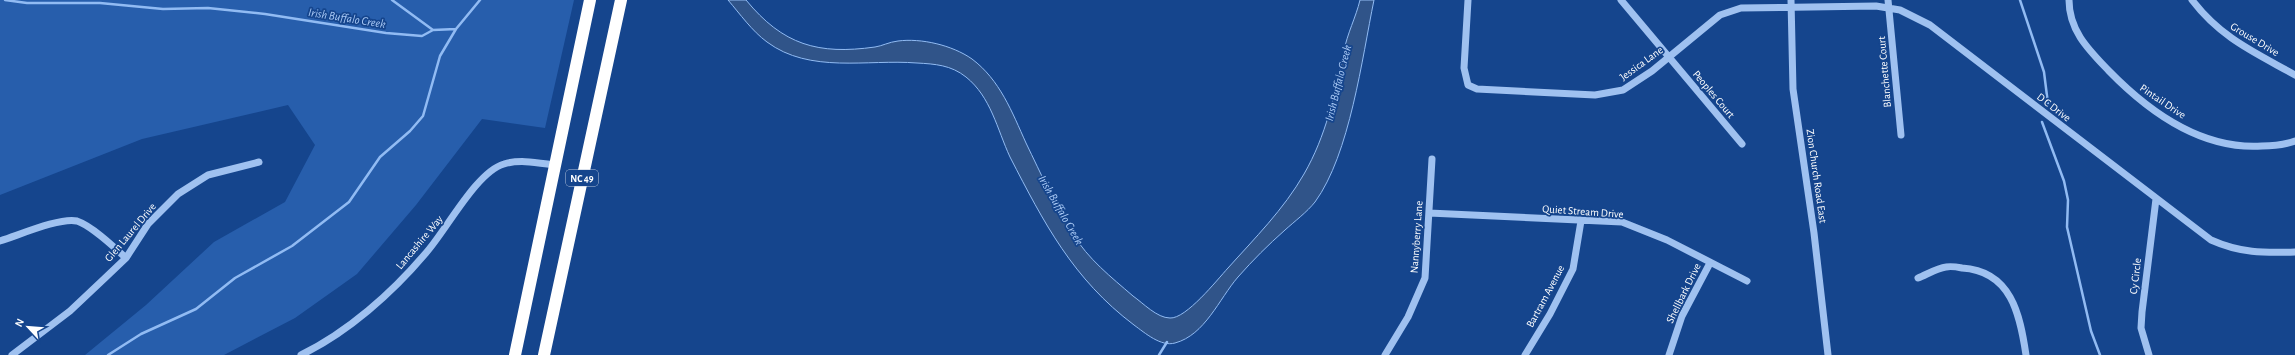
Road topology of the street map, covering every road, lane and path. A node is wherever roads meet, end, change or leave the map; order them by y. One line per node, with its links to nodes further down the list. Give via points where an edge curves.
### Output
1 (590, 0): 19 (highway, NC 49)
2 (621, 0): 32 (highway, NC 49)
3 (1468, 0): 12 (street, Jessica Lane, via 1464,68 1468,85 1477,89 1595,95 1613,93 1623,90)
4 (1621, 0): 12 (street, Peoples Court)
5 (1740, 0): 10 (street)
6 (1888, 0): 11 (street, Blanchette Court)
7 (2069, 0): 15 (street, Pintail Drive, via 2069,14 2073,26 2091,53 2138,99 2168,120 2207,139 2236,146 2276,146)
8 (2192, 0): 13 (street, Grouse Drive, via 2217,28 2232,40)
9 (1790, 4): 10 (street, Jessica Lane); 11 (street, D C Drive); 36 (street, Zion Church Road East, via 1793,90 1814,232)
10 (1741, 8): 12 (street, Jessica Lane, via 1720,15)
11 (1889, 8): 14 (street, Blanchette Court); 20 (street, D C Drive, via 1900,10 1930,25)
12 (1669, 57): 16 (street, Peoples Court)
13 (2295, 75)
14 (1901, 135)
15 (2295, 141)
16 (1742, 144)
17 (1432, 159): 21 (street, Nannyberry Lane)
18 (259, 162): 25 (street, Glen Laurel Drive, via 208,175 178,194 148,224)
19 (555, 165): 30 (street, Lancashire Way, via 526,162 503,164 486,174 426,253 397,285 366,313); 31 (highway, NC 49)
20 (2156, 199): 24 (street, D C Drive, via 2203,235 2231,249 2268,253); 38 (street, Cy Circle, via 2141,328)
21 (1429, 213): 22 (street, Quiet Stream Drive); 33 (street, Nannyberry Lane, via 1425,278 1408,317)
22 (1581, 221): 26 (street, Quiet Stream Drive, via 1622,222 1667,240); 34 (street, Bartram Avenue, via 1573,269)
23 (0, 241): 25 (street, via 50,224 76,221)
24 (2295, 252)
25 (126, 258): 29 (street, Glen Laurel Drive, via 70,311)
26 (1710, 263): 28 (street, Quiet Stream Drive); 35 (street, Shellbark Drive, via 1682,316)
27 (1918, 278): 37 (street, via 1946,267 1973,268 1990,275 2002,284 2011,296 2022,331)
28 (1748, 281)
29 (12, 355)
30 (301, 355)
31 (515, 355)
32 (544, 355)
33 (1385, 355)
34 (1525, 355)
35 (1668, 355)
36 (1828, 355)
37 (2026, 355)
38 (2149, 355)

